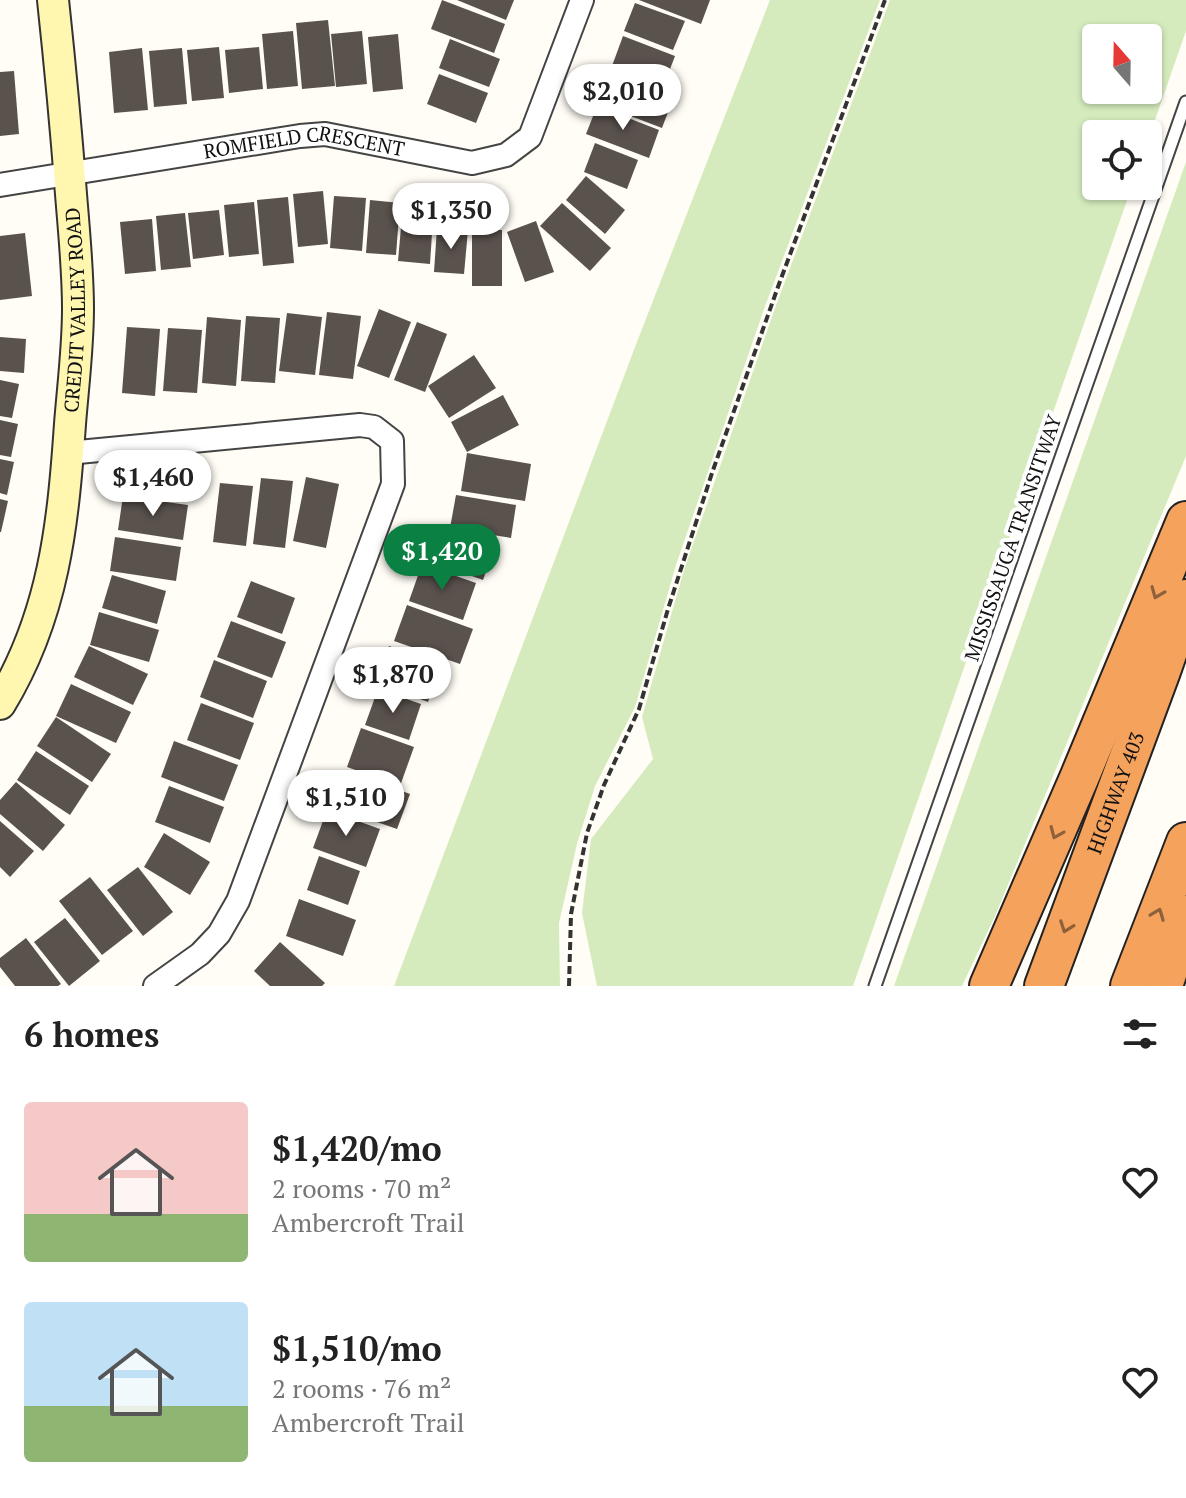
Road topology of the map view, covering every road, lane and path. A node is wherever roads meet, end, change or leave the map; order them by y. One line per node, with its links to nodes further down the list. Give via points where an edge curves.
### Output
1 (53, 0): 5 (street, CREDIT VALLEY ROAD)
2 (582, 0): 5 (street, ROMFIELD CRESCENT, via 530,137 506,155 472,163 325,134)
3 (885, 0): 14 (path, via 712,473 639,709 587,833 571,914)
4 (1186, 102): 15 (lane, MISSISSAUGA TRANSITWAY)
5 (70, 175): 6 (street, ROMFIELD CRESCENT); 7 (street, CREDIT VALLEY ROAD, via 78,313)
6 (0, 185)
7 (68, 453): 10 (street, CREDIT VALLEY ROAD, via 64,510 46,601); 13 (street, via 360,425 374,427 392,441 393,484 238,901 200,954)
8 (1186, 521): 16 (highway, one-way to 16)
9 (1186, 599): 17 (highway, HIGHWAY 403, one-way to 17)
10 (0, 704)
11 (1186, 842): 18 (highway, one-way to 11)
12 (1186, 915): 19 (highway)
13 (155, 986)
14 (569, 986)
15 (875, 986)
16 (989, 986)
17 (1044, 986)
18 (1130, 986)
19 (1163, 986)

